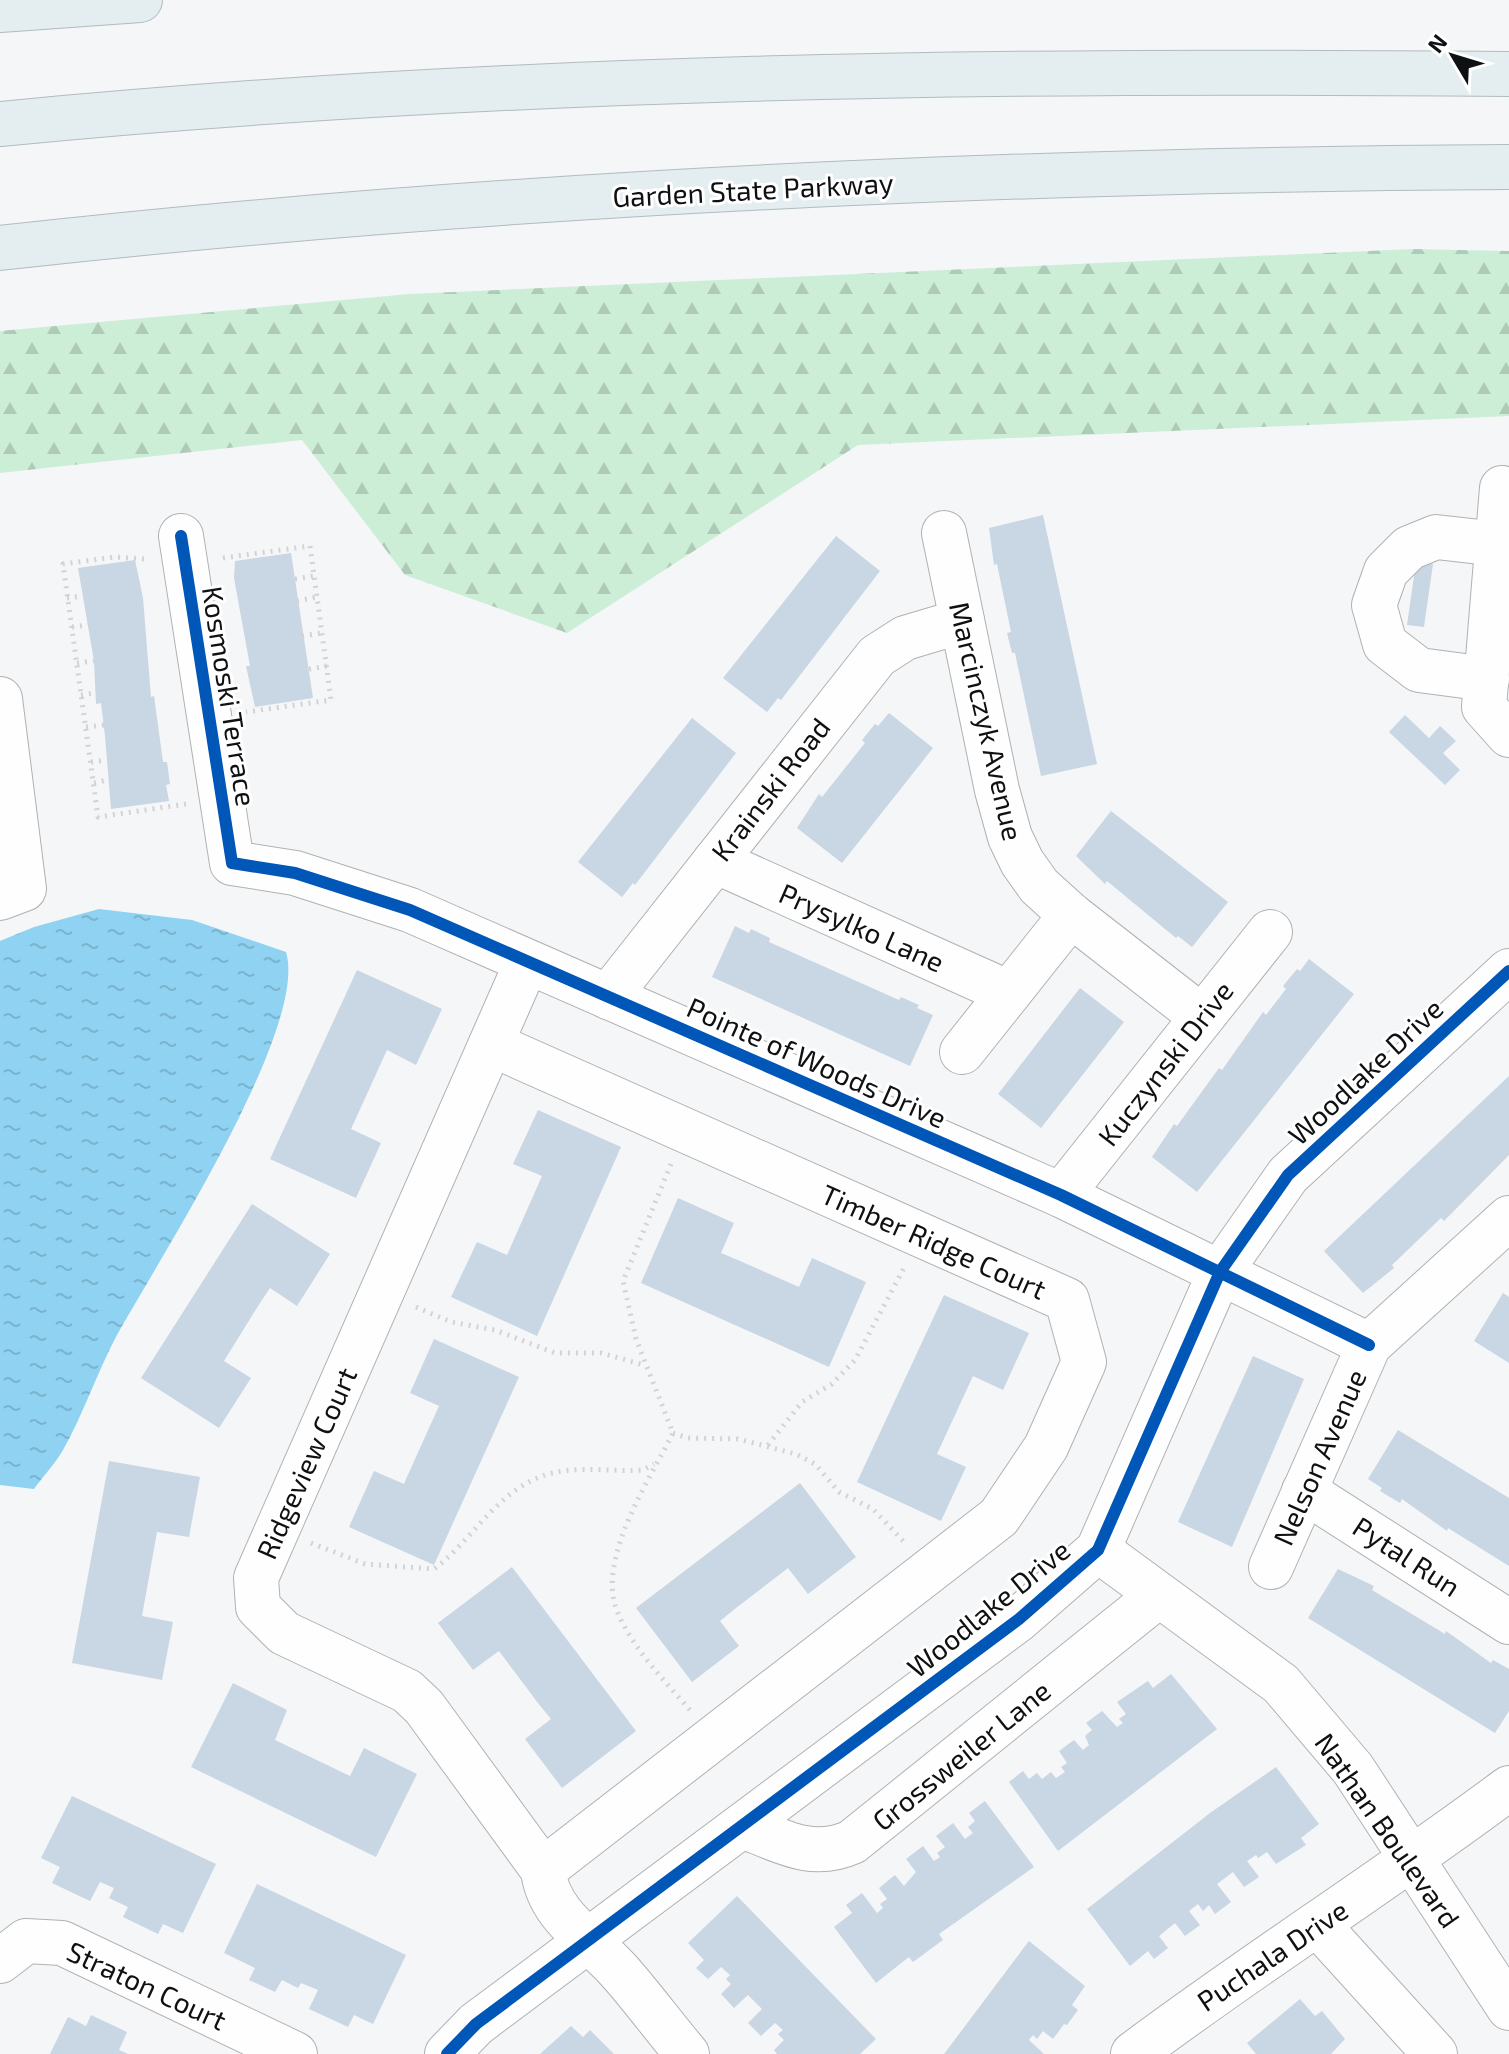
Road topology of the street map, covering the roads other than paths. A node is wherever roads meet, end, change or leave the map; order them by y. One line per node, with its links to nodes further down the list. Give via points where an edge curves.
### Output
1 (140, 0): 2 (highway)
2 (0, 10)
3 (1509, 74): 4 (highway, via 1150,71 640,81 383,93)
4 (0, 124)
5 (1509, 167): 6 (highway, Garden State Parkway, via 1194,170 806,185 427,208)
6 (0, 248)
7 (1502, 488): 9 (street)
8 (944, 533): 11 (street, Marcinczyk Avenue)
9 (1498, 544): 12 (street); 12 (street, via 1436,537 1409,548 1386,571 1374,605 1385,644 1419,670)
10 (166, 547): 16 (street, Kosmoski Terrace)
11 (962, 621): 15 (street, Krainski Road, via 905,638 877,656); 18 (street, Marcinczyk Avenue, via 1010,837 1039,886)
12 (1487, 679): 14 (street, via 1484,707)
13 (0, 699): 17 (street)
14 (1509, 735)
15 (715, 861): 22 (street, Prysylko Lane); 23 (street, Krainski Road)
16 (232, 863): 20 (street, Pointe of Woods Drive, via 353,889)
17 (12, 894)
18 (1071, 915): 22 (street); 24 (street, Marcinczyk Avenue)
19 (1270, 932): 24 (street, Kuczynski Drive)
20 (526, 964): 23 (street, Pointe of Woods Drive); 25 (street, Ridgeview Court)
21 (1509, 971): 29 (street, Woodlake Drive, via 1288,1175)
22 (1009, 993): 26 (street)
23 (608, 997): 27 (street, Pointe of Woods Drive)
24 (1202, 1017): 27 (street, Kuczynski Drive)
25 (491, 1044): 39 (street, Ridgeview Court, via 256,1578 258,1607 284,1633 407,1691 424,1707); 39 (street, Timber Ridge Court, via 1067,1300 1084,1362 1046,1447 999,1517)
26 (962, 1052)
27 (1061, 1195): 29 (street, Pointe of Woods Drive)
28 (1504, 1231): 30 (street, Nelson Avenue)
29 (1220, 1272): 30 (street, Pointe of Woods Drive); 32 (street, Woodlake Drive)
30 (1369, 1345): 31 (street, Nelson Avenue)
31 (1304, 1491): 33 (street, Nelson Avenue); 35 (street, Pytal Run)
32 (1098, 1550): 34 (street, Nathan Boulevard); 37 (street, Woodlake Drive, via 1019,1619)
33 (1271, 1567)
34 (1159, 1595): 37 (street, Grossweiler Lane, via 852,1842 827,1851 802,1850); 38 (street, Nathan Boulevard, via 1281,1684 1353,1769)
35 (1509, 1622)
36 (1509, 1788): 38 (street, Puchala Drive)
37 (743, 1826): 41 (street, Woodlake Drive)
38 (1414, 1859): 40 (street, Puchala Drive); 43 (street, Nathan Boulevard)
39 (543, 1870): 41 (street, Ridgeview Court, via 545,1891)
40 (1317, 1924): 47 (street, Puchala Drive); 48 (street)
41 (589, 1942): 45 (street, Woodlake Drive, via 476,2024); 46 (street, Ridgeview Court)
42 (0, 1961): 44 (street, Straton Court, via 26,1941 62,1943)
43 (1509, 2008)
44 (295, 2054)
45 (447, 2054)
46 (687, 2054)
47 (1133, 2054)
48 (1435, 2054)

